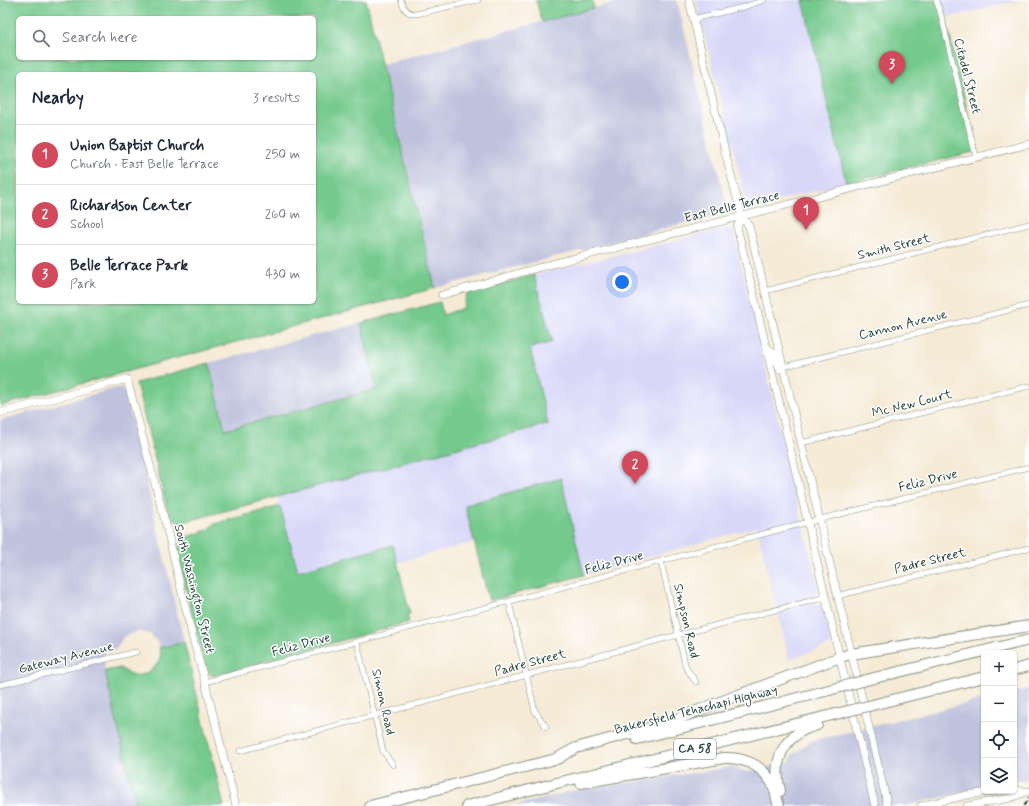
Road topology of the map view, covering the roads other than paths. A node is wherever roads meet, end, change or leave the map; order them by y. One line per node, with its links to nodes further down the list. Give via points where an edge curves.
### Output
1 (401, 0): 2 (street, via 404,8 412,14)
2 (478, 0)
3 (689, 0): 6 (street)
4 (764, 0): 6 (street)
5 (936, 0): 8 (street, Citadel Street)
6 (693, 19): 9 (street)
7 (1029, 144): 8 (street, East Belle Terrace)
8 (976, 158): 9 (street, East Belle Terrace)
9 (742, 217): 11 (street, via 749,226); 12 (street, East Belle Terrace); 14 (street, via 737,227)
10 (1029, 224): 11 (street, Smith Street)
11 (765, 291): 15 (street)
12 (442, 294)
13 (1029, 305): 15 (street, Cannon Avenue)
14 (766, 346): 17 (street, via 773,353); 22 (street)
15 (783, 367): 17 (street)
16 (1029, 386): 19 (street, Mc New Court)
17 (790, 395): 19 (street)
18 (0, 412): 39 (street, South Washington Street, via 127,379)
19 (801, 443): 21 (street)
20 (1029, 467): 21 (street, Feliz Drive)
21 (819, 520): 22 (street, Feliz Drive); 25 (street)
22 (808, 523): 24 (street, Feliz Drive); 26 (street)
23 (1029, 548): 25 (street, Padre Street)
24 (661, 562): 27 (street, Feliz Drive); 29 (street, Simpson Road)
25 (837, 596): 33 (street)
26 (826, 597): 29 (street, Padre Street); 34 (street)
27 (509, 602): 31 (street, Feliz Drive); 37 (street)
28 (1029, 626): 33 (highway)
29 (678, 635): 37 (street, Padre Street); 40 (street, Simpson Road, via 686,668)
30 (1029, 640): 46 (highway, Bakersfield Tehachapi Highway / CA 58, bridge)
31 (357, 642): 39 (street, Feliz Drive); 42 (street, Simon Road)
32 (136, 652): 41 (street, Gateway Avenue)
33 (851, 654): 34 (highway); 58 (street)
34 (840, 657): 46 (highway, via 653,727 576,748); 57 (street)
35 (1029, 666): 36 (highway)
36 (1017, 669)
37 (526, 675): 42 (street, Padre Street); 44 (street, via 535,711)
38 (981, 678): 43 (highway, bridge, via 881,702)
39 (205, 682): 52 (street, South Washington Street)
40 (696, 682)
41 (0, 683)
42 (375, 715): 45 (street, Padre Street); 47 (street, Simon Road, via 383,751)
43 (833, 717): 48 (highway, CA 58); 56 (highway, via 797,733 781,752 777,777)
44 (546, 727)
45 (240, 751)
46 (554, 760): 53 (highway, Bakersfield Tehachapi Highway / CA 58)
47 (393, 765)
48 (557, 783): 54 (highway, CA 58); 55 (highway, via 581,783 732,758 746,761 761,770 771,782)
49 (1017, 790): 50 (street)
50 (1029, 791): 60 (street, via 1010,798)
51 (981, 793): 59 (street)
52 (236, 806)
53 (370, 806)
54 (467, 806)
55 (779, 806)
56 (784, 806)
57 (875, 806)
58 (886, 806)
59 (921, 806)
60 (967, 806)

